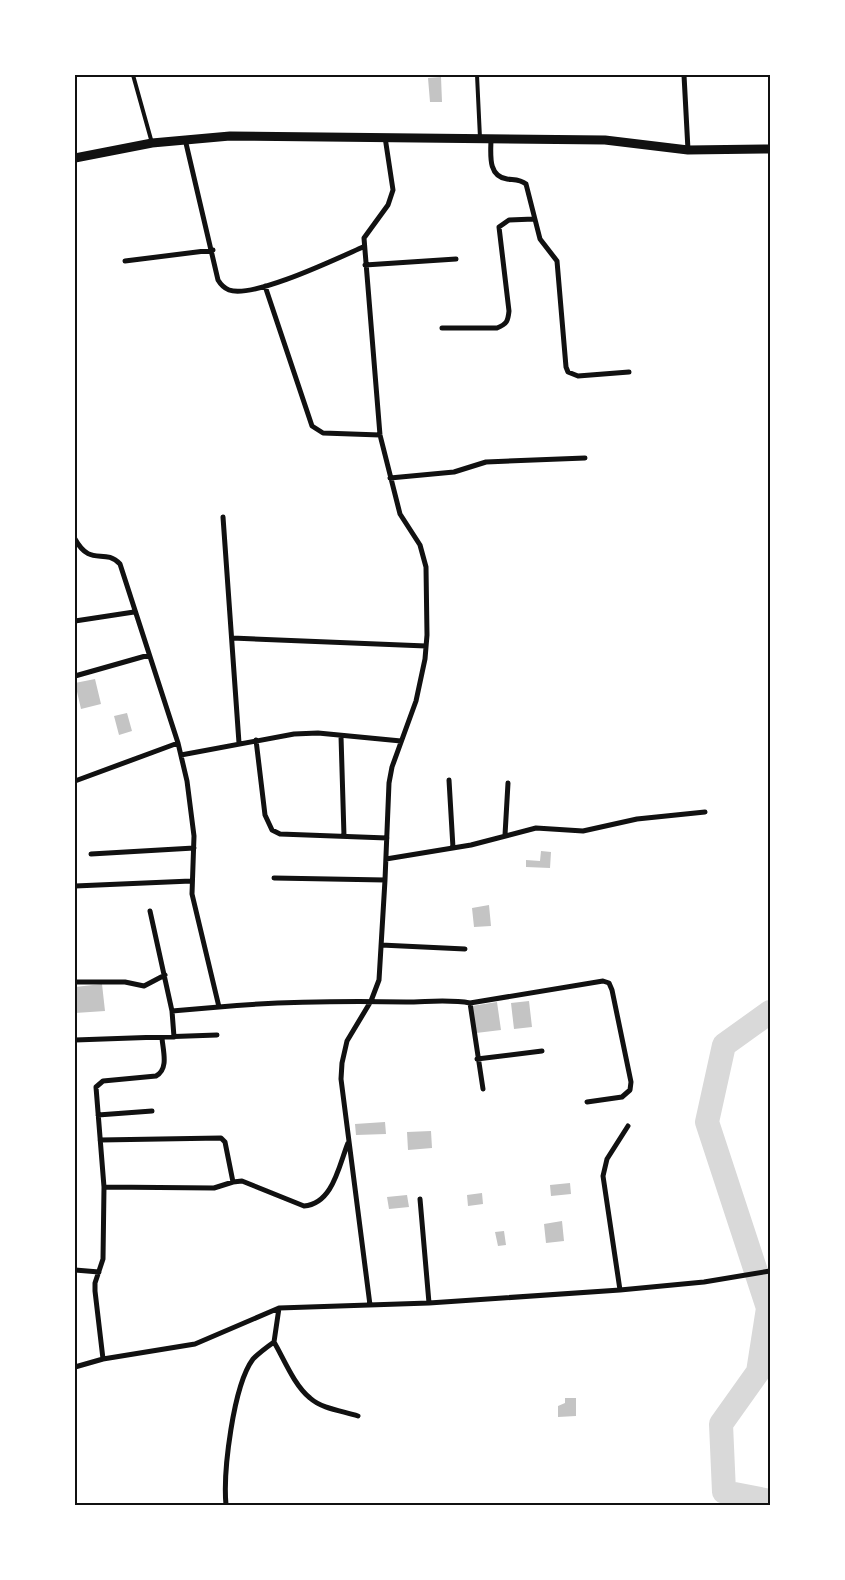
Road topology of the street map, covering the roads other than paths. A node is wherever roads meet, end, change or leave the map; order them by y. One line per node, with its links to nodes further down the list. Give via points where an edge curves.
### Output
1 (134, 75): 8 (lane)
2 (477, 75): 5 (lane)
3 (684, 75): 10 (street)
4 (385, 137): 5 (street); 7 (street, via 230,136); 13 (street, via 392,199 367,231)
5 (480, 138): 6 (street)
6 (491, 138): 10 (street, via 605,140); 12 (street, via 494,172 498,177 526,184)
7 (185, 139): 8 (street); 14 (street)
8 (152, 143): 11 (street)
9 (770, 149): 10 (street)
10 (688, 150)
11 (75, 158)
12 (534, 219): 19 (street, via 509,220 499,227 508,320 504,325 498,328); 20 (street, via 540,239 558,261 568,372 578,376)
13 (364, 247): 17 (street); 18 (street)
14 (213, 250): 16 (street); 18 (street, via 218,280 223,287 231,291)
15 (456, 259): 17 (street)
16 (125, 261)
17 (365, 265): 21 (street)
18 (265, 286): 21 (street, via 312,426 323,433)
19 (442, 328)
20 (629, 372)
21 (380, 435): 23 (street)
22 (585, 458): 23 (street, via 486,462 454,472)
23 (390, 478): 29 (street, via 400,514 424,555 428,609)
24 (224, 517): 28 (street)
25 (75, 539): 26 (street, via 82,551 90,556 115,559 120,564)
26 (134, 612): 27 (street); 30 (street)
27 (75, 621)
28 (232, 638): 29 (street); 36 (street)
29 (426, 646): 34 (street, via 416,701)
30 (149, 655): 31 (street); 35 (street)
31 (75, 676)
32 (341, 736): 33 (street, via 294,734); 34 (street); 43 (street)
33 (256, 740): 36 (street); 43 (street, via 265,815 272,830 280,834)
34 (401, 741): 44 (street, via 388,783)
35 (178, 743): 37 (street); 39 (street)
36 (239, 743): 37 (street)
37 (181, 755): 45 (street)
38 (449, 780): 46 (street)
39 (75, 781)
40 (508, 783): 42 (street)
41 (705, 812): 42 (street, via 637,820 584,831 536,828)
42 (505, 835): 46 (street)
43 (344, 836): 44 (street)
44 (387, 838): 48 (street)
45 (194, 848): 47 (street); 51 (street)
46 (453, 848): 48 (street)
47 (91, 854)
48 (386, 859): 50 (street)
49 (274, 878): 50 (street)
50 (386, 880): 54 (street)
51 (191, 881): 52 (street); 60 (street)
52 (75, 886)
53 (150, 911): 56 (street)
54 (380, 945): 55 (street); 58 (street, via 378,980)
55 (465, 950)
56 (165, 975): 57 (street, via 144,986 125,982); 61 (street)
57 (75, 982)
58 (371, 1001): 59 (street); 60 (street, via 267,1002); 74 (street, via 347,1041 342,1063)
59 (470, 1002): 67 (street); 69 (street, via 596,981 609,983 631,1082 630,1090 622,1097)
60 (219, 1007): 61 (street)
61 (172, 1012): 63 (street)
62 (216, 1035): 63 (street)
63 (174, 1037): 64 (street)
64 (162, 1038): 65 (street); 71 (street, via 162,1073 98,1083)
65 (75, 1040)
66 (542, 1052): 67 (street)
67 (477, 1059): 68 (street)
68 (483, 1089)
69 (587, 1102)
70 (152, 1111): 71 (street)
71 (98, 1115): 73 (street)
72 (628, 1126): 81 (street, via 607,1160 603,1176)
73 (100, 1140): 75 (street, via 221,1138 225,1142); 76 (street)
74 (348, 1143): 75 (street, via 329,1192 312,1205 304,1206 242,1181); 83 (street)
75 (233, 1182): 76 (street, via 214,1188)
76 (104, 1187): 80 (street)
77 (420, 1199): 82 (street)
78 (75, 1270): 80 (street)
79 (770, 1271): 81 (street, via 704,1282)
80 (99, 1272): 86 (street, via 95,1291)
81 (620, 1290): 82 (street)
82 (429, 1303): 83 (street)
83 (370, 1305): 84 (street)
84 (279, 1308): 85 (street); 86 (street, via 195,1344)
85 (274, 1342): 88 (street, via 310,1399); 89 (street, via 254,1359 240,1386 226,1467)
86 (103, 1359): 87 (street)
87 (75, 1367)
88 (358, 1416)
89 (226, 1505)

